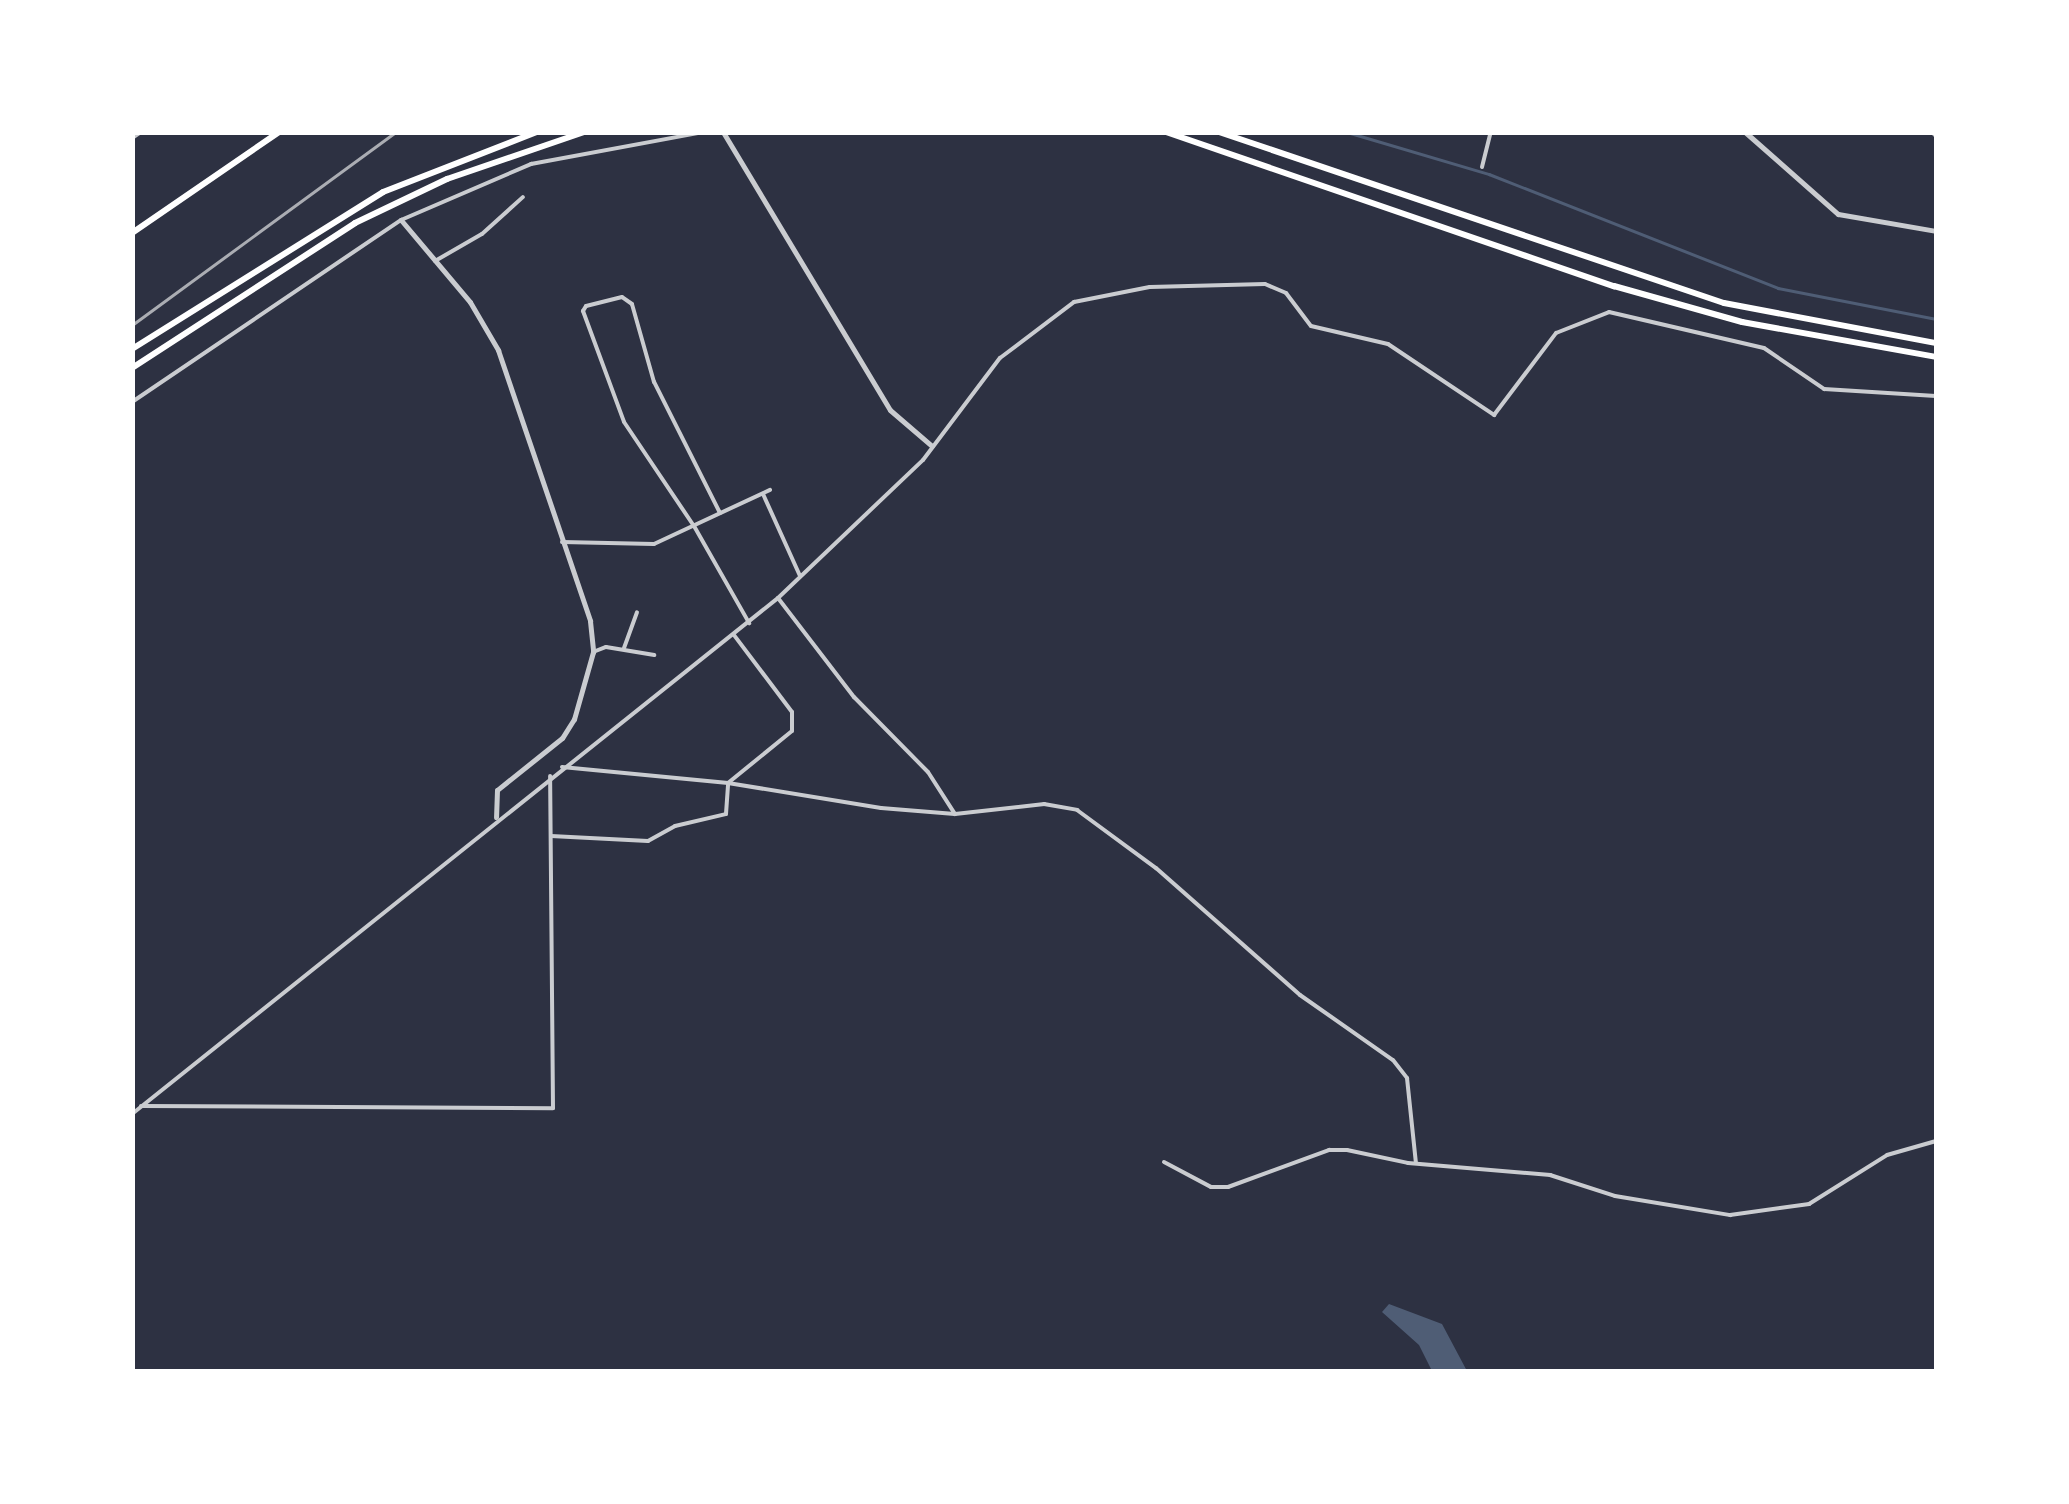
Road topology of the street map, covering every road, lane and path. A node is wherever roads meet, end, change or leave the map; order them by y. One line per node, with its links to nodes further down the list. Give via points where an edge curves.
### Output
1 (141, 132): 11 (street)
2 (280, 132): 16 (main road)
3 (538, 132): 19 (main road, via 383,192)
4 (584, 132): 21 (main road, via 446,179 384,208 238,293)
5 (704, 132): 14 (street, via 531,164)
6 (722, 132): 24 (street, via 890,410)
7 (1166, 132): 20 (main road, via 1614,286 1742,322)
8 (1219, 132): 18 (main road, via 1688,292 1843,329)
9 (1491, 132): 12 (street)
10 (1745, 132): 15 (street, via 1838,214)
11 (132, 138)
12 (1482, 167)
13 (522, 198): 17 (street, via 482,234)
14 (401, 220): 17 (street); 23 (street)
15 (1936, 231)
16 (132, 233)
17 (436, 261): 29 (street, via 498,350)
18 (1936, 342)
19 (132, 349)
20 (1936, 357)
21 (132, 368)
22 (1936, 396): 24 (street, via 1844,394 1807,382 1764,348 1609,312 1556,334 1494,415 1388,344 1311,326 1278,288 1212,282 1102,292 1051,314 1000,358)
23 (132, 402)
24 (932, 446): 30 (street)
25 (770, 490): 26 (street)
26 (763, 493): 27 (street); 30 (street)
27 (720, 514): 28 (street); 28 (street, via 654,382 632,304 622,297 586,306 582,312 624,422)
28 (694, 526): 29 (street, via 654,544); 33 (street)
29 (562, 542): 36 (street, via 588,611)
30 (800, 576): 31 (street)
31 (778, 598): 33 (street); 41 (street, via 854,697 928,772)
32 (637, 612): 35 (street)
33 (748, 623): 34 (street)
34 (734, 635): 38 (street); 40 (street, via 792,712 792,731)
35 (624, 648): 36 (street); 37 (street)
36 (593, 652): 42 (street, via 574,720 562,738 497,790)
37 (654, 655)
38 (562, 767): 39 (street); 40 (street)
39 (550, 776): 42 (street); 43 (street)
40 (728, 783): 41 (street); 43 (street, via 726,814 675,826 657,838)
41 (954, 814): 48 (street, via 1044,804 1096,820 1300,995 1393,1060 1407,1078)
42 (496, 817): 44 (street)
43 (551, 836): 44 (street, via 553,1108)
44 (141, 1106): 45 (street)
45 (132, 1114)
46 (1936, 1140): 48 (street, via 1887,1155 1809,1204 1730,1214 1615,1196 1550,1175)
47 (1164, 1162): 48 (street, via 1211,1187 1228,1187 1329,1150)
48 (1416, 1163)

